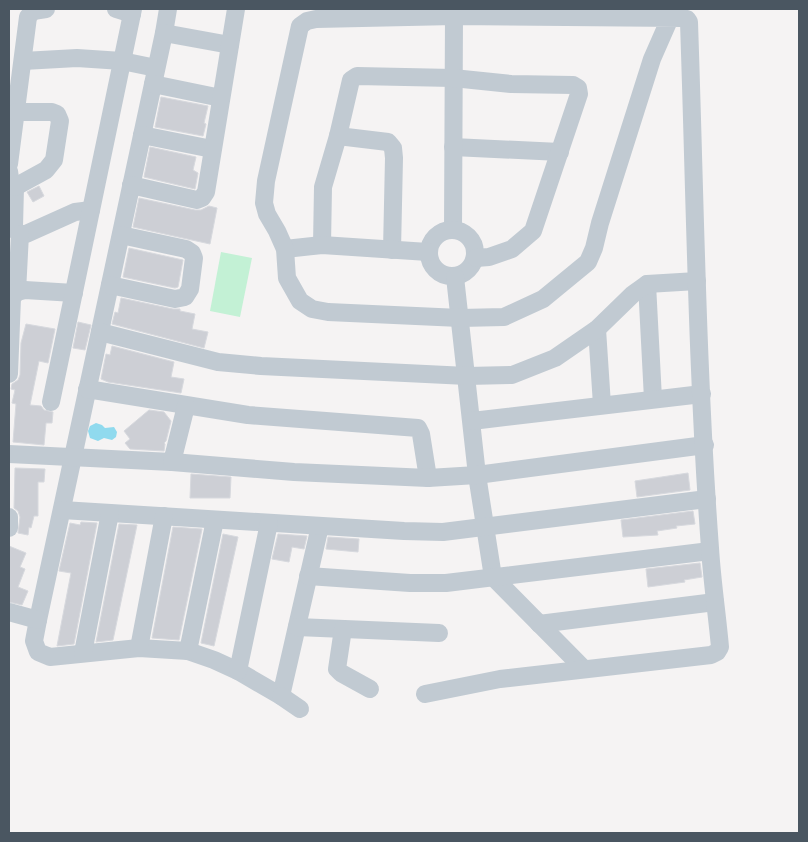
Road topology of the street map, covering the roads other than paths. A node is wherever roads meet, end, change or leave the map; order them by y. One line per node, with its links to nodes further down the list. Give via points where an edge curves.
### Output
1 (46, 9): 9 (street, via 33,11 28,18)
2 (168, 9): 7 (street)
3 (236, 9): 8 (street)
4 (127, 11): 10 (street)
5 (454, 16): 6 (street); 12 (street); 28 (street, via 316,19 300,26 264,203)
6 (670, 18): 33 (street, via 687,19 689,22); 38 (street, via 652,59 588,262 543,299 504,317)
7 (164, 33): 8 (street); 11 (street)
8 (230, 45): 13 (street)
9 (23, 61): 10 (street, via 77,58); 14 (street)
10 (122, 61): 11 (street); 23 (street)
11 (155, 76): 13 (street); 15 (street)
12 (453, 78): 16 (street, via 357,76 351,80); 17 (street); 19 (street, via 512,84 573,85 578,88 579,94)
13 (221, 98): 18 (street)
14 (16, 112): 20 (street); 21 (street, via 52,112 60,120 54,160 46,170)
15 (142, 135): 18 (street); 22 (street)
16 (338, 136): 27 (street, via 323,187); 29 (street, via 388,142 393,148)
17 (453, 147): 19 (street); 24 (street)
18 (212, 149): 22 (street, via 206,192 202,198 197,200)
19 (560, 152): 31 (street, via 534,231 512,249)
20 (9, 164)
21 (12, 179): 25 (street, via 14,227)
22 (132, 185): 26 (street)
23 (91, 210): 25 (street, via 75,212); 37 (street)
24 (453, 229): 30 (street, via 441,232 432,240); 31 (street, via 463,231 471,238 476,247)
25 (20, 234): 36 (street)
26 (121, 235): 35 (street); 35 (street, via 192,253 190,289 175,299)
27 (322, 244): 28 (street); 29 (street)
28 (285, 249): 38 (street, via 287,278 300,301 312,309)
29 (392, 250): 30 (street)
30 (428, 252): 32 (street, via 437,270)
31 (476, 258): 32 (street, via 468,271)
32 (455, 277): 38 (street)
33 (697, 281): 34 (street); 44 (street)
34 (647, 284): 39 (street); 45 (street)
35 (110, 285): 40 (street)
36 (17, 292): 37 (street); 41 (street, via 12,298)
37 (74, 293): 46 (street)
38 (460, 318): 42 (street)
39 (597, 329): 42 (street, via 555,358 512,375); 47 (street)
40 (100, 332): 42 (street, via 218,362); 43 (street)
41 (9, 374)
42 (467, 376): 49 (street)
43 (87, 389): 48 (street); 52 (street)
44 (702, 394): 45 (street); 50 (street)
45 (653, 399): 47 (street)
46 (51, 402)
47 (602, 405): 49 (street)
48 (186, 406): 53 (street); 55 (street, via 248,415 418,428)
49 (472, 420): 54 (street)
50 (704, 445): 54 (street); 56 (street)
51 (9, 454): 52 (street)
52 (73, 458): 53 (street); 57 (street)
53 (172, 462): 55 (street)
54 (477, 475): 55 (street); 64 (street)
55 (428, 478)
56 (707, 499): 64 (street); 66 (street)
57 (62, 510): 58 (street); 71 (street)
58 (110, 513): 59 (street); 78 (street)
59 (164, 516): 61 (street); 76 (street)
60 (9, 517): 65 (street)
61 (215, 520): 62 (street); 77 (street)
62 (269, 523): 63 (street); 80 (street)
63 (320, 526): 64 (street, via 433,532); 67 (street)
64 (485, 527): 68 (street)
65 (9, 528)
66 (710, 551): 68 (street); 69 (street)
67 (308, 576): 68 (street, via 410,583 446,583); 73 (street)
68 (493, 577): 72 (street)
69 (716, 602): 72 (street); 79 (street, via 720,646 717,652)
70 (9, 612): 71 (street)
71 (38, 620): 78 (street, via 34,641 38,652 50,656)
72 (539, 624): 79 (street)
73 (297, 627): 74 (street); 83 (street)
74 (343, 629): 75 (street); 81 (street, via 338,669)
75 (439, 633)
76 (139, 648): 77 (street); 78 (street)
77 (188, 651): 80 (street)
78 (83, 654)
79 (584, 669): 82 (street, via 500,679)
80 (238, 671): 83 (street)
81 (370, 689)
82 (424, 694)
83 (282, 696): 84 (street)
84 (300, 709)

